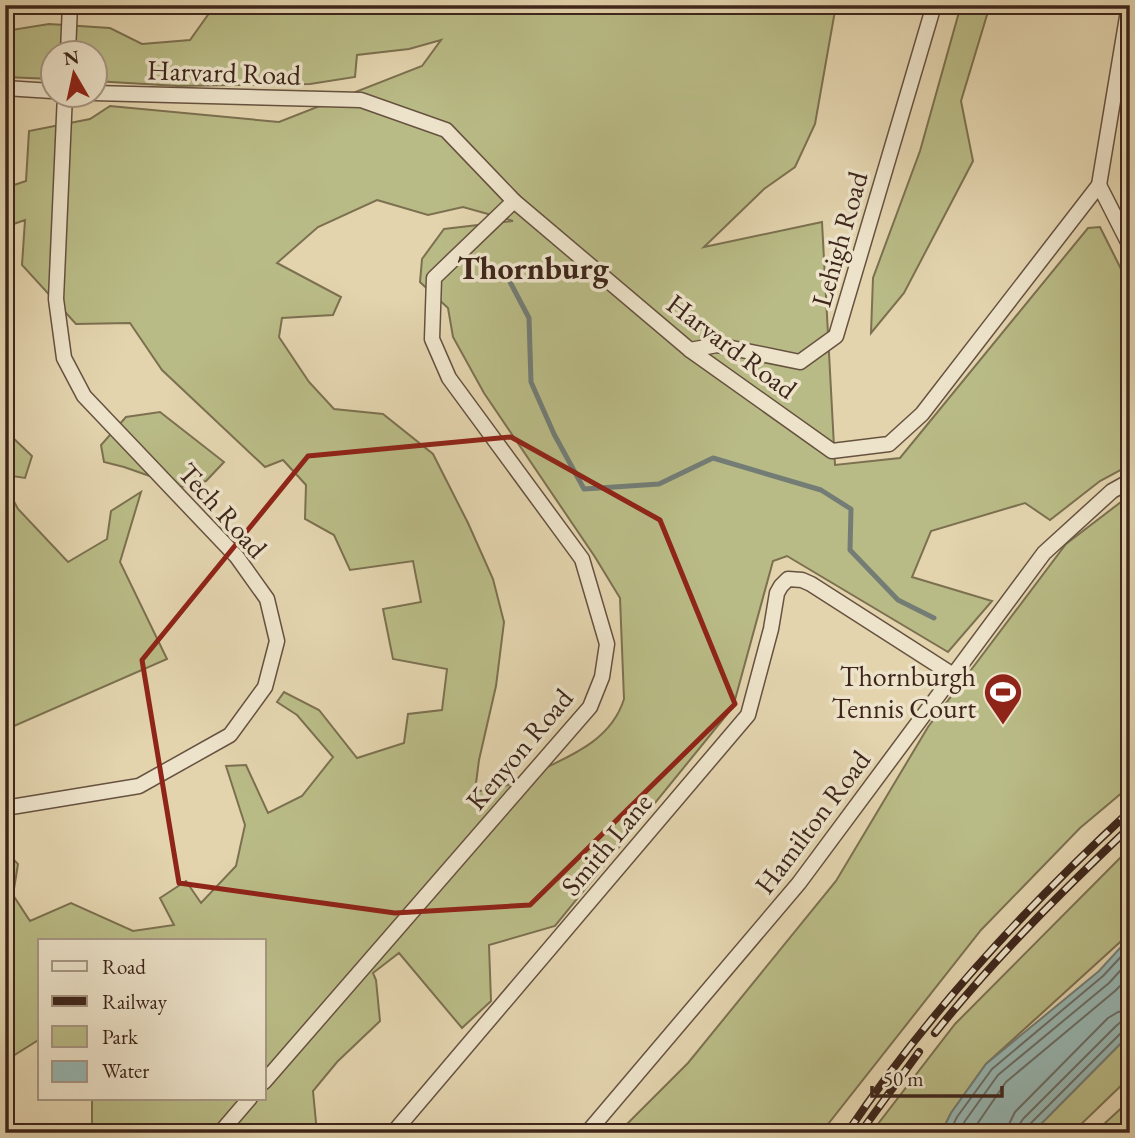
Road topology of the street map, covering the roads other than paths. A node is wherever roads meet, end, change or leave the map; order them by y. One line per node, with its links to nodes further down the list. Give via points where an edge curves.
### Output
1 (71, 5): 4 (street)
2 (933, 5): 12 (street, Lehigh Road, via 836,336 800,362 718,345)
3 (1129, 5): 9 (street, Harvard Road)
4 (69, 38)
5 (5, 88): 6 (street)
6 (38, 90)
7 (108, 93): 10 (street, Harvard Road, via 360,100 446,130)
8 (64, 108): 15 (street, Tech Road, via 56,299 64,358 84,396 237,557 267,599 277,641 265,688 230,735 139,786)
9 (1099, 185): 11 (street); 12 (street, Harvard Road, via 922,414 889,444 832,451)
10 (514, 201): 12 (street, Harvard Road); 16 (street, Kenyon Road, via 434,278 432,339 449,378 582,559 607,644 602,677 590,707)
11 (1130, 246)
12 (690, 350)
13 (1130, 481): 14 (street, Hamilton Road, via 1112,491 1044,553)
14 (953, 675): 19 (street, Smith Lane, via 811,584 788,579 778,593 748,715); 20 (street, Hamilton Road, via 799,883)
15 (5, 808)
16 (266, 1080)
17 (248, 1100): 18 (street)
18 (220, 1133)
19 (393, 1133)
20 (587, 1133)

